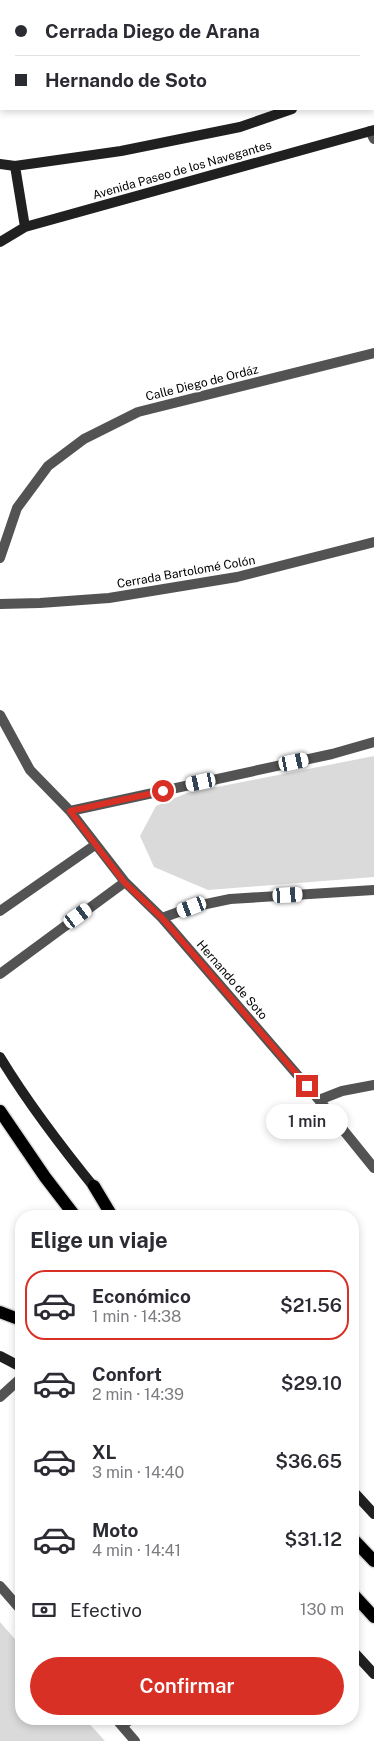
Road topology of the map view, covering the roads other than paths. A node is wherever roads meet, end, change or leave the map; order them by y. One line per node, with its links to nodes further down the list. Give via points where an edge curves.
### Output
1 (289, 110): 4 (street, Avenida Paseo de los Navegantes, via 240,127)
2 (373, 133): 5 (street, Avenida Paseo de los Navegantes)
3 (0, 164): 4 (street, Avenida Paseo de los Navegantes)
4 (15, 166): 5 (street)
5 (25, 227): 6 (street, Avenida Paseo de los Navegantes)
6 (0, 242)
7 (374, 353): 9 (street, Calle Diego de Ordáz, via 138,412 84,439 48,466 17,508)
8 (374, 542): 10 (street, Cerrada Bartolomé Colón, via 237,577 108,598)
9 (0, 558)
10 (0, 604)
11 (0, 715): 13 (street, Hernando de Soto, via 30,770)
12 (374, 742): 13 (street)
13 (70, 811): 14 (street, Hernando de Soto)
14 (95, 845): 15 (street, Hernando de Soto); 17 (street)
15 (124, 882): 18 (street, Hernando de Soto); 19 (street)
16 (374, 890): 18 (street, via 230,899 192,907)
17 (0, 911)
18 (162, 918): 22 (street, Hernando de Soto)
19 (0, 974)
20 (0, 1057): 25 (street, via 41,1119)
21 (374, 1085): 22 (street, via 342,1091)
22 (319, 1100): 24 (street, Hernando de Soto)
23 (0, 1111): 26 (main road)
24 (374, 1168)
25 (94, 1186): 27 (main road); 28 (street)
26 (70, 1210)
27 (108, 1210)
28 (113, 1210)
29 (0, 1312): 30 (main road)
30 (15, 1318)
31 (0, 1356): 32 (street)
32 (15, 1364)
33 (15, 1383): 34 (street)
34 (0, 1397)
35 (359, 1498): 36 (street)
36 (374, 1514)
37 (359, 1545): 38 (main road)
38 (374, 1561)
39 (0, 1586): 41 (street)
40 (359, 1601): 42 (main road)
41 (15, 1603)
42 (374, 1617)
43 (359, 1658): 44 (street)
44 (374, 1674)
45 (122, 1725): 46 (street)
46 (135, 1741)

